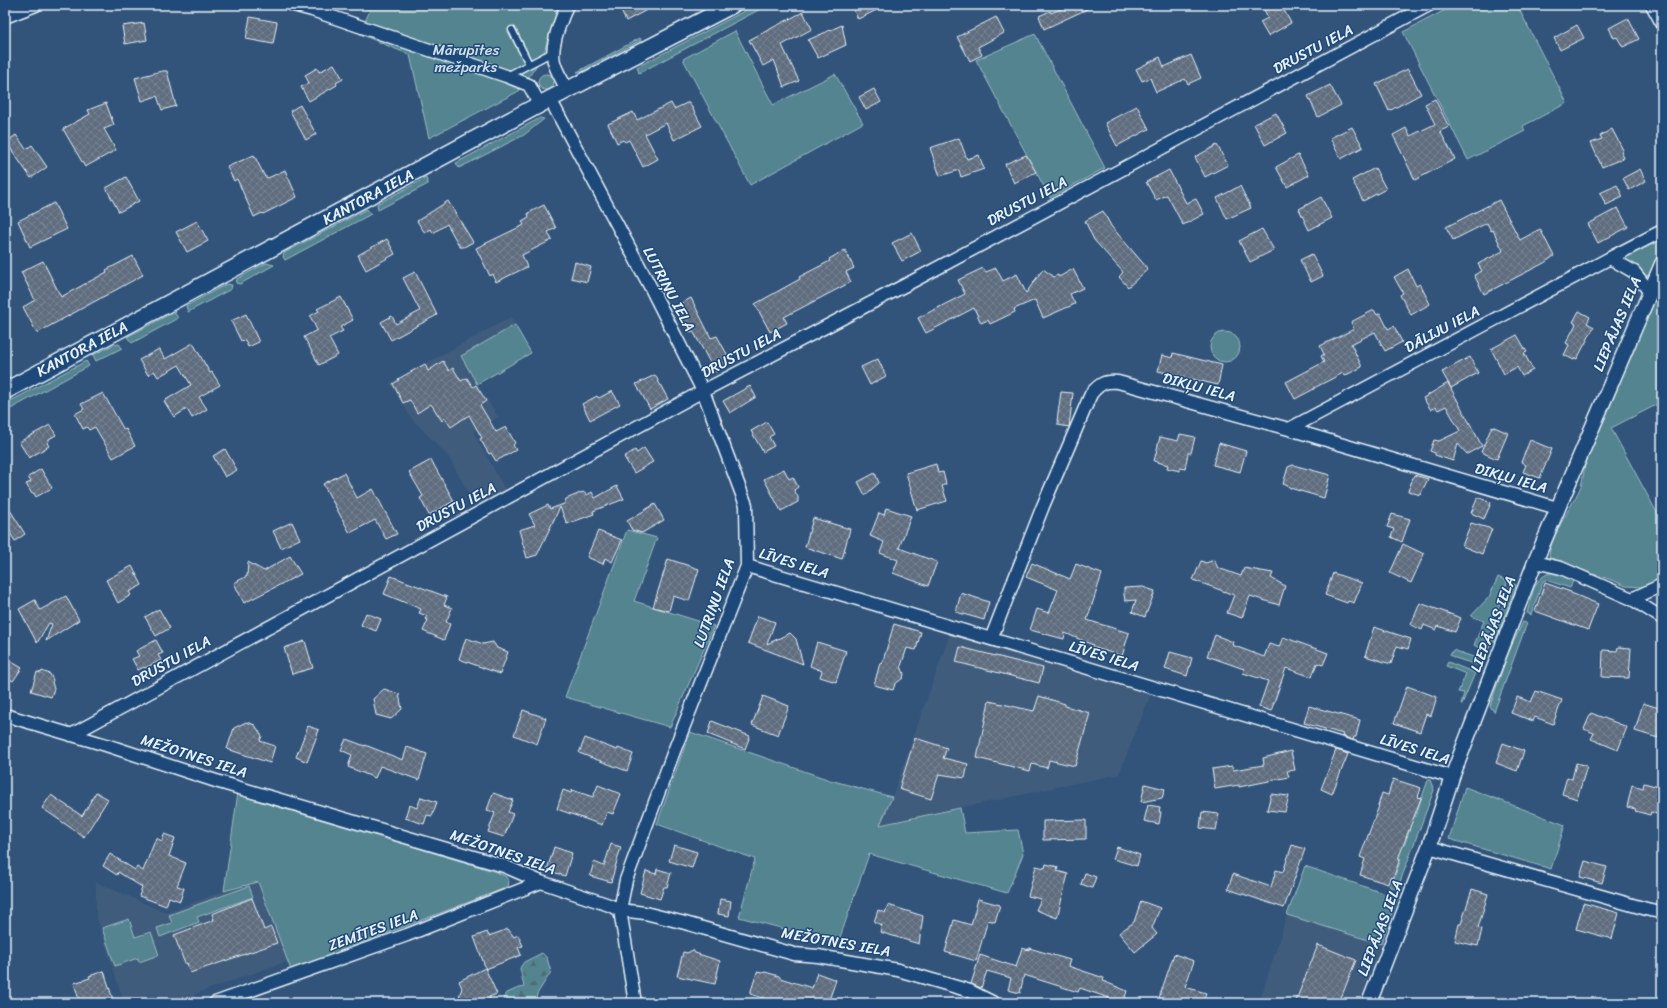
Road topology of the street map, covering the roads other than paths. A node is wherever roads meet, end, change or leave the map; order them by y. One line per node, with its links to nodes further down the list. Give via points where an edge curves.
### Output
1 (36, 5): 7 (street)
2 (293, 5): 12 (street, LUTRIŅU IELA)
3 (567, 5): 10 (street, via 558,28)
4 (732, 5): 13 (main road, KANTORA IELA)
5 (1429, 5): 20 (street, DRUSTU IELA)
6 (1652, 5): 8 (street)
7 (5, 17)
8 (1662, 24)
9 (512, 30): 11 (lane)
10 (553, 52): 11 (lane); 13 (street, via 554,62)
11 (529, 64): 12 (lane)
12 (506, 76): 14 (street, LUTRIŅU IELA, via 529,85)
13 (567, 90): 14 (main road, KANTORA IELA)
14 (545, 102): 19 (main road, KANTORA IELA); 20 (street, LUTRIŅU IELA, via 652,290)
15 (1662, 231): 16 (street, DĀLIJU IELA)
16 (1610, 258): 18 (street, via 1634,272); 21 (street, DĀLIJU IELA)
17 (1662, 264): 18 (street, LIEPĀJAS IELA)
18 (1649, 290): 22 (street, LIEPĀJAS IELA)
19 (5, 391)
20 (703, 391): 24 (street, LUTRIŅU IELA, via 746,505); 30 (street, DRUSTU IELA)
21 (1289, 429): 22 (street, DIKĻU IELA); 28 (street, DIKĻU IELA, via 1118,382 1099,384 1091,394 1055,478)
22 (1557, 508): 23 (street, LIEPĀJAS IELA)
23 (1535, 562): 26 (street, via 1561,568); 31 (street, LIEPĀJAS IELA)
24 (747, 566): 28 (street, LĪVES IELA); 34 (street, LUTRIŅU IELA, via 626,880)
25 (1662, 585): 26 (street)
26 (1632, 599): 27 (street)
27 (1662, 618)
28 (991, 639): 31 (street, LĪVES IELA)
29 (5, 715): 30 (street, MEŽOTNES IELA)
30 (71, 735): 33 (street, MEŽOTNES IELA, via 219,782 504,866)
31 (1452, 778): 32 (street, LIEPĀJAS IELA)
32 (1429, 847): 35 (street); 39 (street, LIEPĀJAS IELA)
33 (541, 882): 34 (street, MEŽOTNES IELA); 36 (street, ZEMĪTES IELA, via 407,935)
34 (620, 910): 37 (street, LUTRIŅU IELA); 38 (street, MEŽOTNES IELA, via 685,922 794,954 898,970 970,991)
35 (1662, 912)
36 (215, 1003)
37 (635, 1003)
38 (994, 1003)
39 (1369, 1003)

